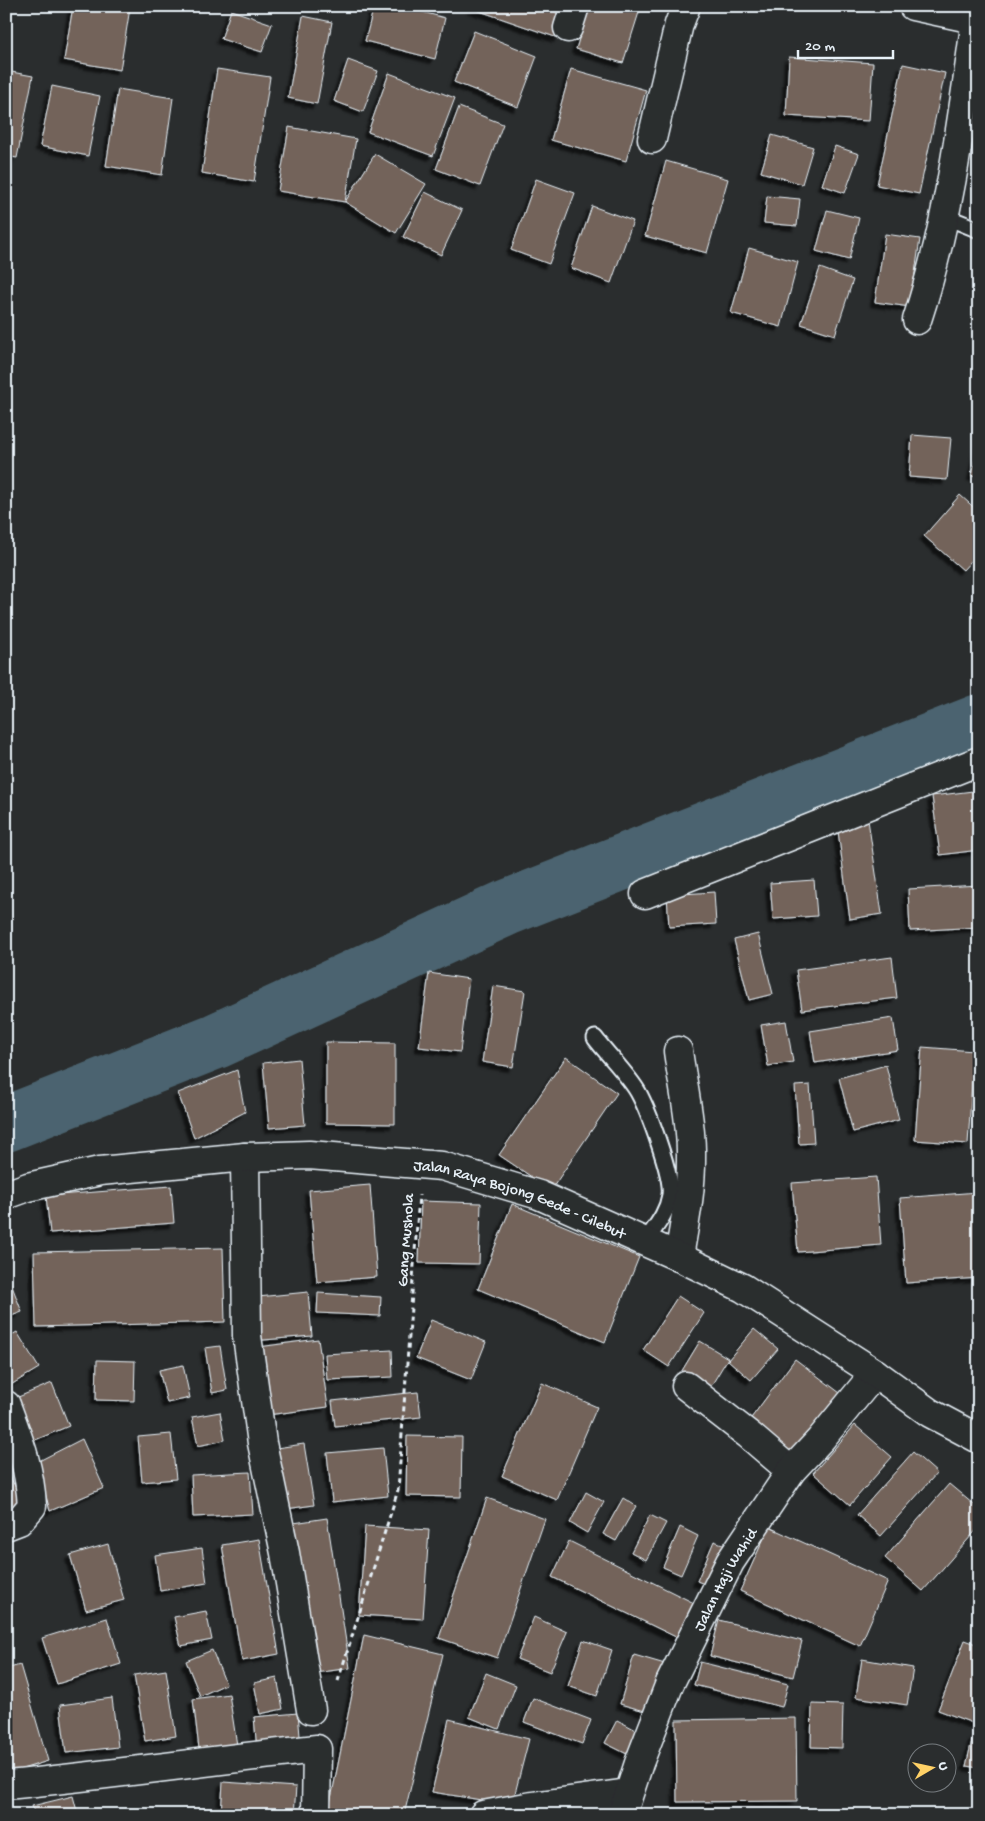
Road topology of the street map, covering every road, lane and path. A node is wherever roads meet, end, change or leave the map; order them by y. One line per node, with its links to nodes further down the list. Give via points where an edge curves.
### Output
1 (686, 6): 4 (street)
2 (913, 6): 3 (street)
3 (978, 19): 5 (street)
4 (652, 139)
5 (944, 216): 6 (lane); 7 (street)
6 (979, 230)
7 (917, 320)
8 (979, 761): 9 (street)
9 (645, 894)
10 (595, 1038): 15 (lane, via 638,1092 666,1167 670,1193 666,1212)
11 (678, 1051): 16 (street, via 691,1160 690,1196)
12 (245, 1157): 13 (street, Jalan Raya Bojong Gede - Cilebut, via 309,1155); 14 (street, Jalan Raya Bojong Gede - Cilebut, via 100,1171); 24 (street, via 247,1336 262,1443 285,1553)
13 (421, 1164): 15 (street, Jalan Raya Bojong Gede - Cilebut, via 442,1166 539,1195); 23 (path, Gang Mushola, via 398,1490)
14 (6, 1195)
15 (645, 1242): 16 (street, Jalan Raya Bojong Gede - Cilebut)
16 (679, 1257): 17 (street, Jalan Raya Bojong Gede - Cilebut, via 743,1288)
17 (875, 1373): 20 (street, Jalan Raya Bojong Gede - Cilebut, via 930,1413); 21 (street, Jalan Haji Wahid)
18 (686, 1386): 21 (street)
19 (6, 1405): 22 (street, via 22,1446 31,1482 32,1506 19,1520)
20 (979, 1439)
21 (791, 1471): 26 (street, Jalan Haji Wahid, via 730,1562 670,1683)
22 (6, 1526)
23 (337, 1684)
24 (311, 1710)
25 (6, 1785): 27 (street, via 317,1749)
26 (625, 1804): 28 (street, via 532,1806)
27 (316, 1815)
28 (484, 1815)

